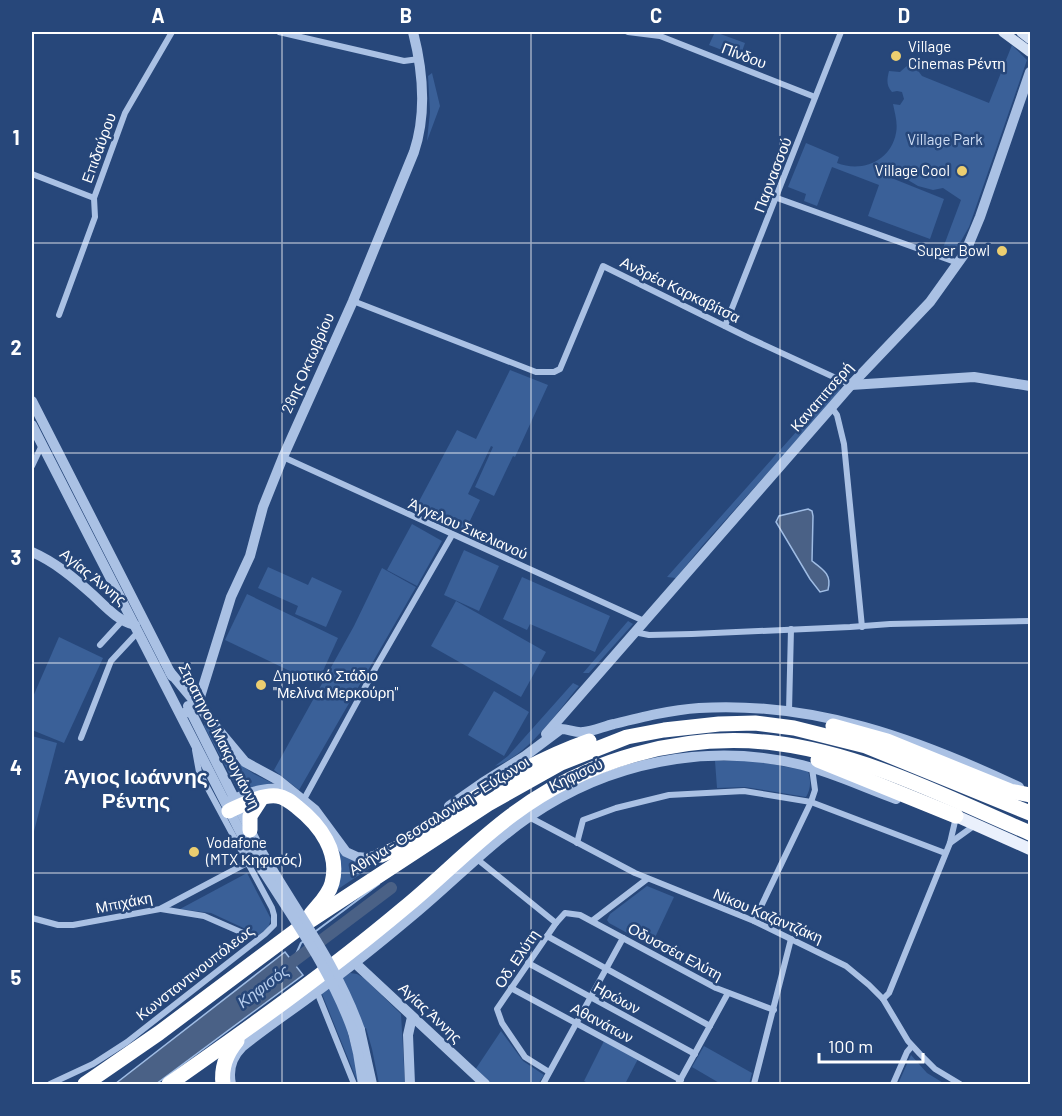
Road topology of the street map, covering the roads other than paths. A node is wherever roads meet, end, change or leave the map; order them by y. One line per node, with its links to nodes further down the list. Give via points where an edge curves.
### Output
1 (172, 32): 14 (street, Επιδαύρου, via 126,109)
2 (279, 32): 10 (street, via 404,62)
3 (413, 32): 10 (street, 28ης Οκτωβρίου)
4 (628, 32): 12 (street, Πίνδου, via 660,36)
5 (841, 32): 12 (street, Παρνασσού)
6 (1003, 32): 9 (main road)
7 (1021, 32): 8 (main road)
8 (1030, 39)
9 (1030, 52)
10 (419, 59): 17 (street, 28ης Οκτωβρίου, via 422,102 417,141)
11 (1030, 72): 16 (street, Καναπιτσερή, via 980,217)
12 (815, 97): 15 (street, Παρνασσού)
13 (32, 174): 14 (street)
14 (94, 198): 18 (street, Επιδαύρου, via 95,217)
15 (777, 198): 16 (street); 19 (street, Παρνασσού)
16 (959, 263): 20 (street, Καναπιτσερή)
17 (353, 302): 19 (street, Ανδρέα Καρκαβίτσα, via 540,372 560,369 603,266); 29 (street, 28ης Οκτωβρίου)
18 (59, 315)
19 (725, 326): 22 (street, Ανδρέα Καρκαβίτσα)
20 (889, 347): 21 (street, via 875,370 877,377); 22 (street, Καναπιτσερή)
21 (887, 382): 22 (street); 23 (street, via 981,377)
22 (851, 385): 25 (street, Καναπιτσερή)
23 (1030, 386)
24 (32, 401): 27 (street, Στρατηγού Μακρυγιάννη)
25 (832, 408): 34 (street, Καναπιτσερή); 37 (street, via 844,444)
26 (32, 425): 28 (street, Στρατηγού Μακρυγιάννη)
27 (48, 434): 28 (street); 36 (street, Στρατηγού Μακρυγιάννη)
28 (42, 445): 30 (street); 36 (street, Στρατηγού Μακρυγιάννη)
29 (283, 457): 31 (street, Άγγελου Σικελιανού); 42 (street, 28ης Οκτωβρίου, via 263,507 250,556)
30 (32, 466)
31 (452, 535): 34 (street, Άγγελου Σικελιανού); 54 (street)
32 (32, 552): 33 (street, Αγίας Άννης, via 63,569)
33 (122, 621): 36 (street, Αγίας Άννης); 40 (street)
34 (644, 621): 39 (street, Καναπιτσερή)
35 (1030, 621): 37 (street)
36 (139, 626): 42 (street, Στρατηγού Μακρυγιάννη); 42 (street, Στρατηγού Μακρυγιάννη); 47 (street, via 111,661)
37 (862, 627): 38 (street)
38 (791, 629): 39 (street, via 649,635); 43 (street)
39 (634, 632): 41 (street, Καναπιτσερή)
40 (100, 645)
41 (572, 704): 45 (street, via 568,718); 49 (street, Καναπιτσερή)
42 (190, 710): 48 (street, Στρατηγού Μακρυγιάννη); 51 (street, via 245,762); 56 (street, Στρατηγού Μακρυγιάννη)
43 (789, 711): 45 (street, via 698,708 585,732); 52 (street, via 917,742)
44 (755, 723): 46 (highway, Αθήνα - Θεσσαλονίκη - Εύζωνοι); 52 (highway, via 816,723 853,731 1010,791); 58 (highway, Αθήνα - Θεσσαλονίκη - Εύζωνοι, via 849,741)
45 (574, 730): 49 (street, via 558,730)
46 (645, 733): 67 (highway, via 598,738 540,761); 77 (highway, Αθήνα - Θεσσαλονίκη - Εύζωνοι, via 574,757 524,782)
47 (81, 738)
48 (195, 743): 56 (street, Στρατηγού Μακρυγιάννη); 69 (street, Κωνσταντινουπόλεως, via 199,772)
49 (525, 756): 67 (street)
50 (812, 768): 55 (street); 57 (street, Κηφισού, via 927,811); 59 (street, Κηφισού, via 739,755 674,759 604,777)
51 (288, 790): 54 (street); 56 (street, via 267,789)
52 (1030, 794)
53 (261, 799): 56 (highway); 62 (highway, via 250,816); 77 (highway, via 279,796 288,800 316,824 329,846 331,886)
54 (303, 801): 67 (street, via 320,816 346,852 363,858)
55 (812, 802): 63 (street, via 744,791 669,795 586,819 580,825); 66 (street); 75 (street)
56 (232, 805): 62 (street, Στρατηγού Μακρυγιάννη); 62 (street, Στρατηγού Μακρυγιάννη)
57 (962, 812): 60 (main road, Κηφισού); 61 (highway); 64 (street); 94 (highway, via 851,760 773,743 684,745 615,760 559,784 509,817 404,909)
58 (1030, 813)
59 (529, 817): 63 (street, Νίκου Καζαντζάκη); 68 (street, Κηφισού)
60 (975, 825): 64 (street); 65 (main road, Κηφισού)
61 (1030, 833)
62 (252, 840): 95 (street, Στρατηγού Μακρυγιάννη, bridge, via 328,960 348,999)
63 (577, 843): 70 (street, Νίκου Καζαντζάκη)
64 (950, 843): 66 (street)
65 (1030, 849)
66 (945, 853): 89 (street, via 889,993)
67 (381, 855)
68 (477, 859): 76 (street); 82 (street, Κηφισού)
69 (247, 863): 71 (street, Μπιχάκη); 100 (street, Κωνσταντινουπόλεως, via 274,915 272,928 127,1042 93,1064)
70 (647, 879): 74 (street); 75 (street, Νίκου Καζαντζάκη)
71 (160, 909): 73 (street, Μπιχάκη, via 73,925); 78 (street, via 211,919)
72 (566, 913): 74 (street, Οδυσσέα Ελύτη); 76 (street, Οδ. Ελύτη)
73 (32, 918)
74 (592, 921): 80 (street, Οδυσσέα Ελύτη)
75 (754, 921): 81 (street, Νίκου Καζαντζάκη)
76 (555, 923): 79 (street, Οδ. Ελύτη)
77 (302, 926): 101 (highway, Αθήνα - Θεσσαλονίκη - Εύζωνοι)
78 (243, 933)
79 (547, 936): 83 (street, Οδ. Ελύτη); 84 (street)
80 (623, 938): 84 (street); 87 (street, Οδυσσέα Ελύτη)
81 (791, 939): 89 (street, Νίκου Καζαντζάκη, via 846,966); 90 (street)
82 (355, 963): 86 (street, Κηφισού); 91 (street, Αγίας Άννης)
83 (528, 963): 85 (street, Οδ. Ελύτη); 88 (street, Ηρώων)
84 (607, 969): 88 (street); 93 (street)
85 (511, 988): 92 (street, Αθανάτων); 98 (street, Οδ. Ελύτη, via 499,1006 498,1016 525,1057)
86 (317, 992): 104 (street, Κηφισού, via 238,1050 231,1065); 105 (street)
87 (728, 993): 90 (street, Οδυσσέα Ελύτη); 93 (street)
88 (591, 997): 92 (street); 97 (street, Ηρώων)
89 (883, 999): 96 (street, Νίκου Καζαντζάκη)
90 (774, 1010): 111 (street)
91 (412, 1017): 108 (street, via 408,1035); 109 (street, Αγίας Άννης)
92 (576, 1023): 98 (street); 99 (street, Αθανάτων)
93 (711, 1026): 97 (street)
94 (246, 1030): 102 (highway); 103 (highway, via 224,1061)
95 (356, 1031): 106 (street, Στρατηγού Μακρυγιάννη); 107 (street, Στρατηγού Μακρυγιάννη)
96 (912, 1046): 112 (street); 113 (street, Νίκου Καζαντζάκη, via 935,1069)
97 (695, 1054): 99 (street)
98 (549, 1072): 110 (street)
99 (680, 1082)
100 (50, 1084)
101 (86, 1084)
102 (169, 1084)
103 (224, 1084)
104 (231, 1084)
105 (354, 1084)
106 (363, 1084)
107 (372, 1084)
108 (410, 1084)
109 (486, 1084)
110 (543, 1084)
111 (754, 1084)
112 (893, 1084)
113 (960, 1084)

